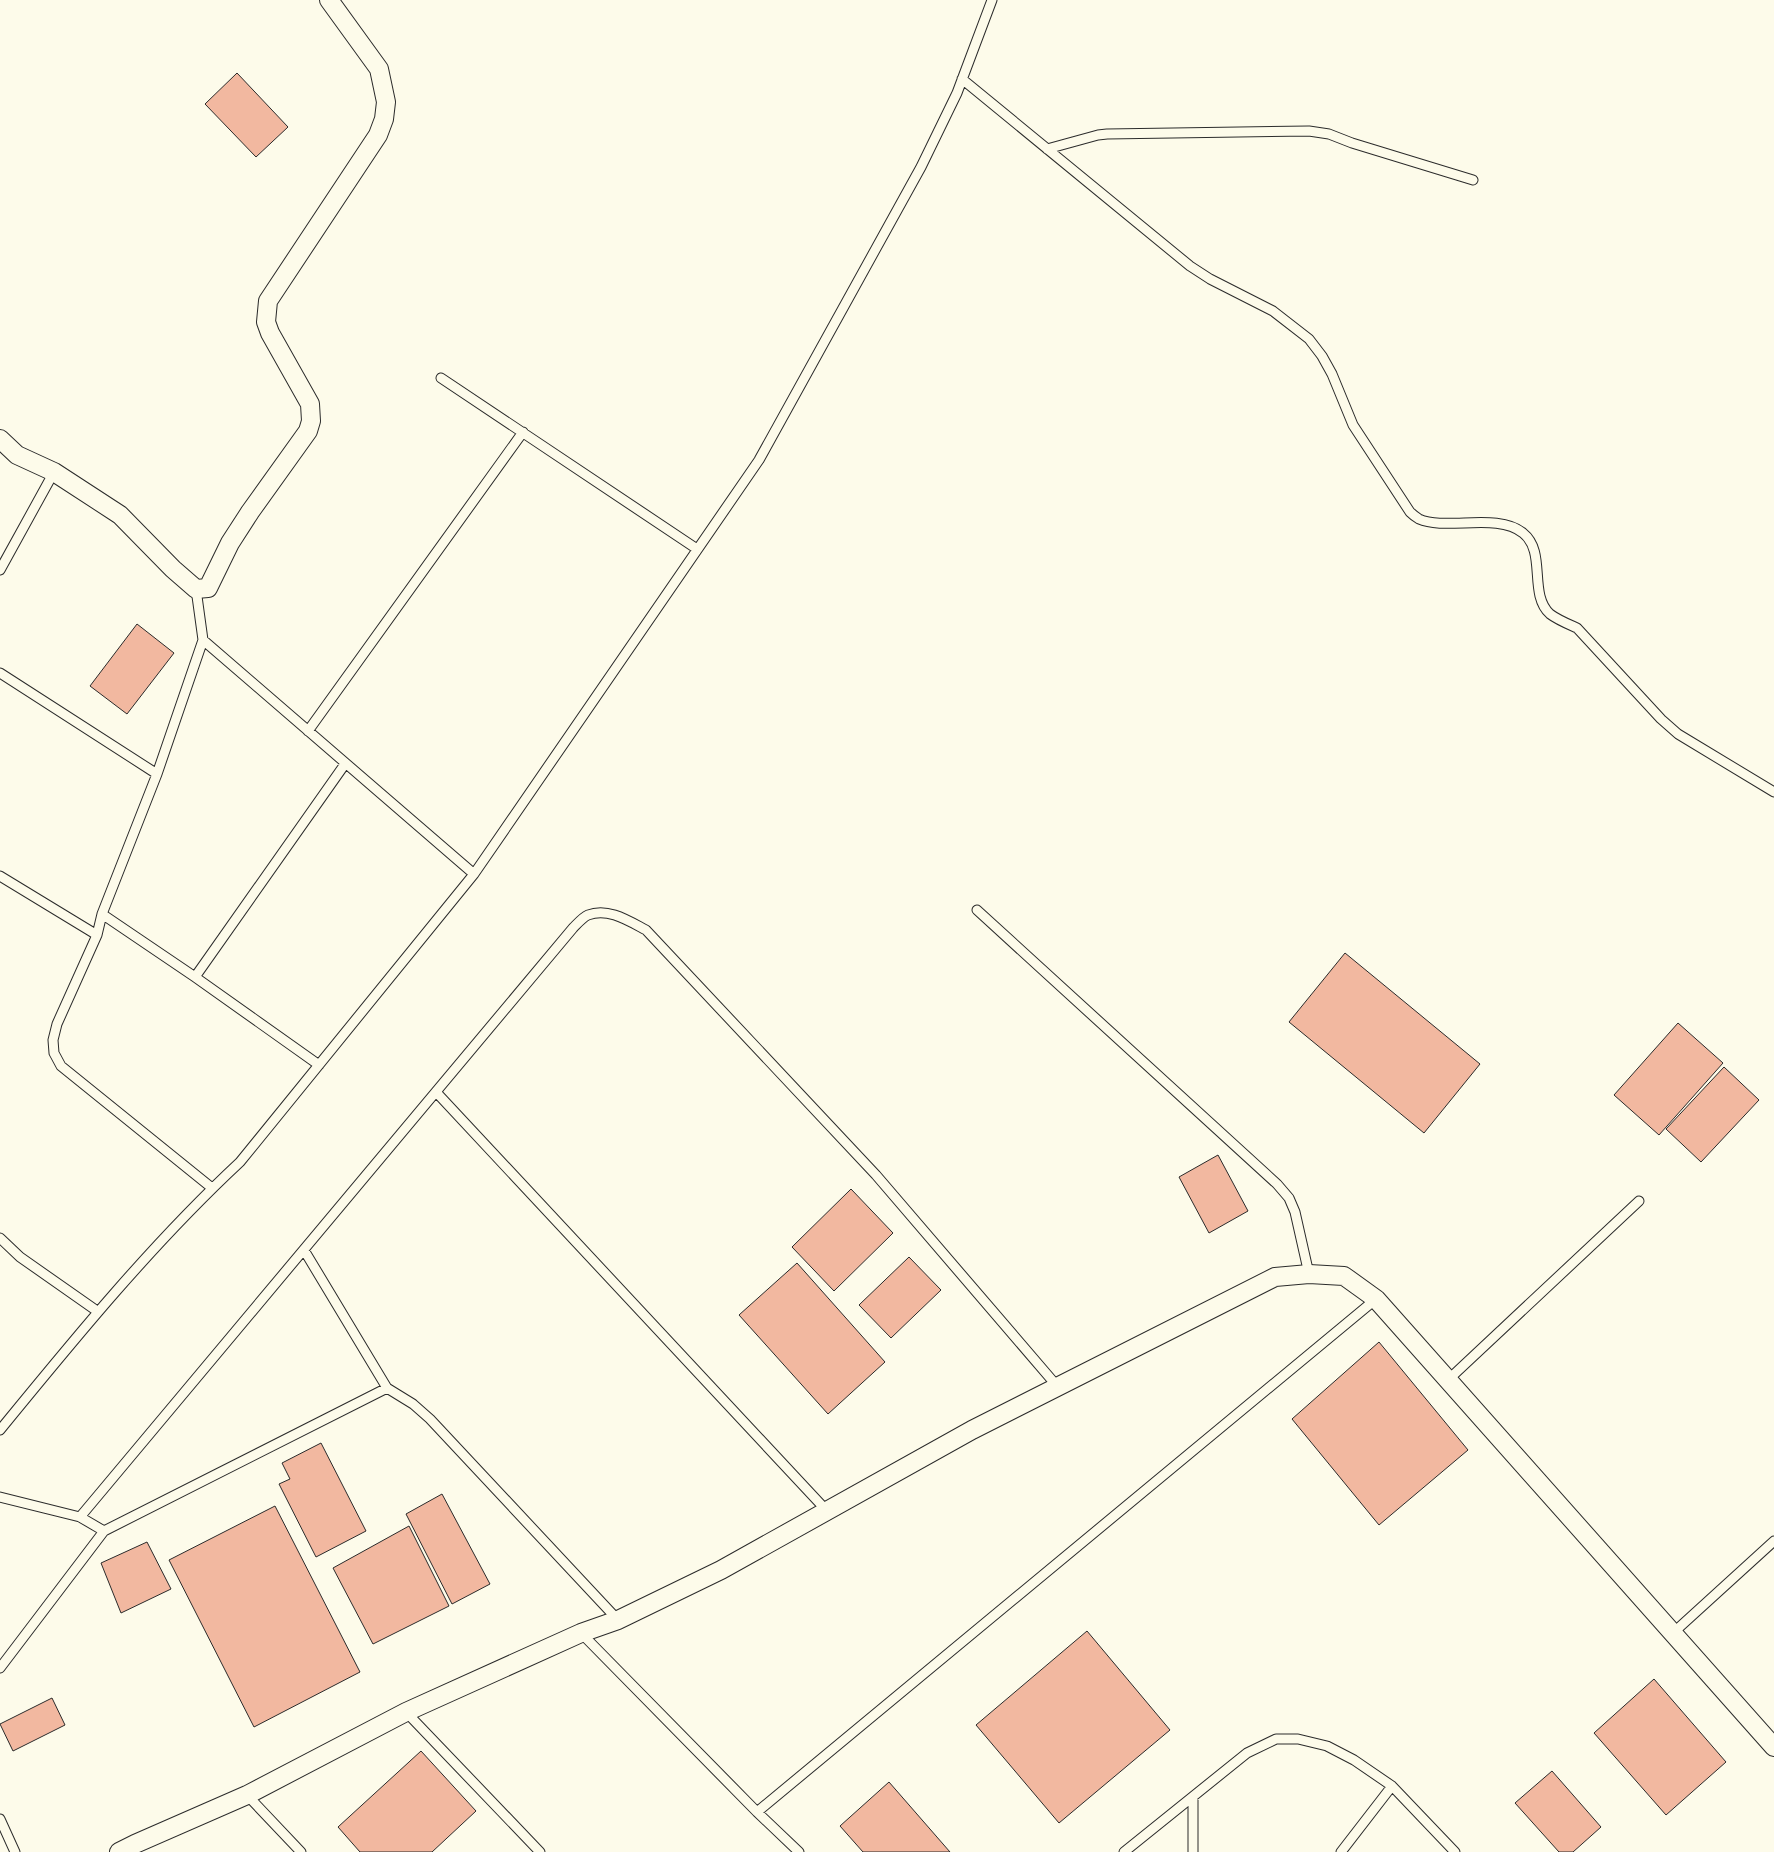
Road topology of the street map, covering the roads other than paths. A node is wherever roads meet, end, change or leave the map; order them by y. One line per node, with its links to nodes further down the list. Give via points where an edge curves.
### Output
1 (329, 0): 12 (street, via 379,69 386,102 384,119 378,135 268,300 266,322 270,333 310,404 308,431 235,535 208,588)
2 (992, 0): 3 (lane)
3 (962, 79): 4 (lane); 10 (lane, via 921,168 758,460)
4 (1047, 149): 5 (lane, via 1098,135 1309,132 1330,134); 18 (lane, via 1190,266 1273,311 1309,339 1332,374 1353,426 1410,512 1418,519 1432,522 1504,524 1523,533 1531,541 1542,601 1549,613 1577,628 1678,734)
5 (1473, 180)
6 (441, 378): 7 (lane)
7 (522, 432): 10 (lane); 15 (lane)
8 (0, 439): 9 (street, via 17,455)
9 (54, 472): 11 (lane); 12 (street, via 120,515)
10 (697, 549): 19 (lane)
11 (0, 570)
12 (196, 589): 13 (lane)
13 (203, 640): 15 (lane); 17 (lane)
14 (0, 673): 17 (lane)
15 (308, 731): 16 (lane)
16 (345, 764): 19 (lane); 24 (lane)
17 (157, 774): 22 (lane)
18 (1774, 792)
19 (474, 874): 25 (lane)
20 (0, 876): 23 (lane)
21 (977, 910): 31 (lane, via 1277,1184 1289,1198 1295,1212)
22 (102, 914): 23 (lane); 24 (lane)
23 (97, 935): 27 (lane, via 57,1024 52,1040 54,1053 61,1066)
24 (195, 977): 25 (lane)
25 (320, 1065): 27 (lane, via 240,1162)
26 (436, 1092): 30 (lane); 35 (lane, via 572,928 588,915 606,912 621,917 646,930 869,1168); 39 (lane)
27 (212, 1188): 33 (lane)
28 (1639, 1201): 34 (lane)
29 (0, 1238): 33 (lane, via 20,1257)
30 (304, 1250): 36 (lane); 40 (lane)
31 (1309, 1274): 32 (street, via 1344,1276); 35 (street, via 1275,1277)
32 (1376, 1299): 34 (street); 52 (lane)
33 (98, 1311): 37 (lane)
34 (1448, 1380): 45 (street)
35 (1057, 1386): 39 (street)
36 (387, 1388): 41 (lane); 43 (lane, via 430,1419)
37 (0, 1430)
38 (0, 1497): 40 (lane)
39 (827, 1511): 43 (street, via 721,1570)
40 (80, 1517): 41 (lane)
41 (104, 1531): 46 (lane)
42 (1774, 1541): 45 (lane)
43 (618, 1620): 44 (street)
44 (581, 1633): 47 (street); 52 (lane)
45 (1673, 1633): 48 (street)
46 (0, 1668)
47 (406, 1712): 50 (street); 57 (lane)
48 (1774, 1747)
49 (1392, 1786): 51 (lane, via 1328,1746 1298,1739 1276,1739 1247,1753); 61 (lane); 62 (lane)
50 (247, 1795): 55 (street); 56 (lane)
51 (1192, 1798): 59 (lane); 60 (lane)
52 (757, 1812): 58 (lane)
53 (0, 1819): 54 (lane)
54 (16, 1852)
55 (119, 1852)
56 (301, 1852)
57 (540, 1852)
58 (799, 1852)
59 (1124, 1852)
60 (1192, 1852)
61 (1341, 1852)
62 (1455, 1852)

